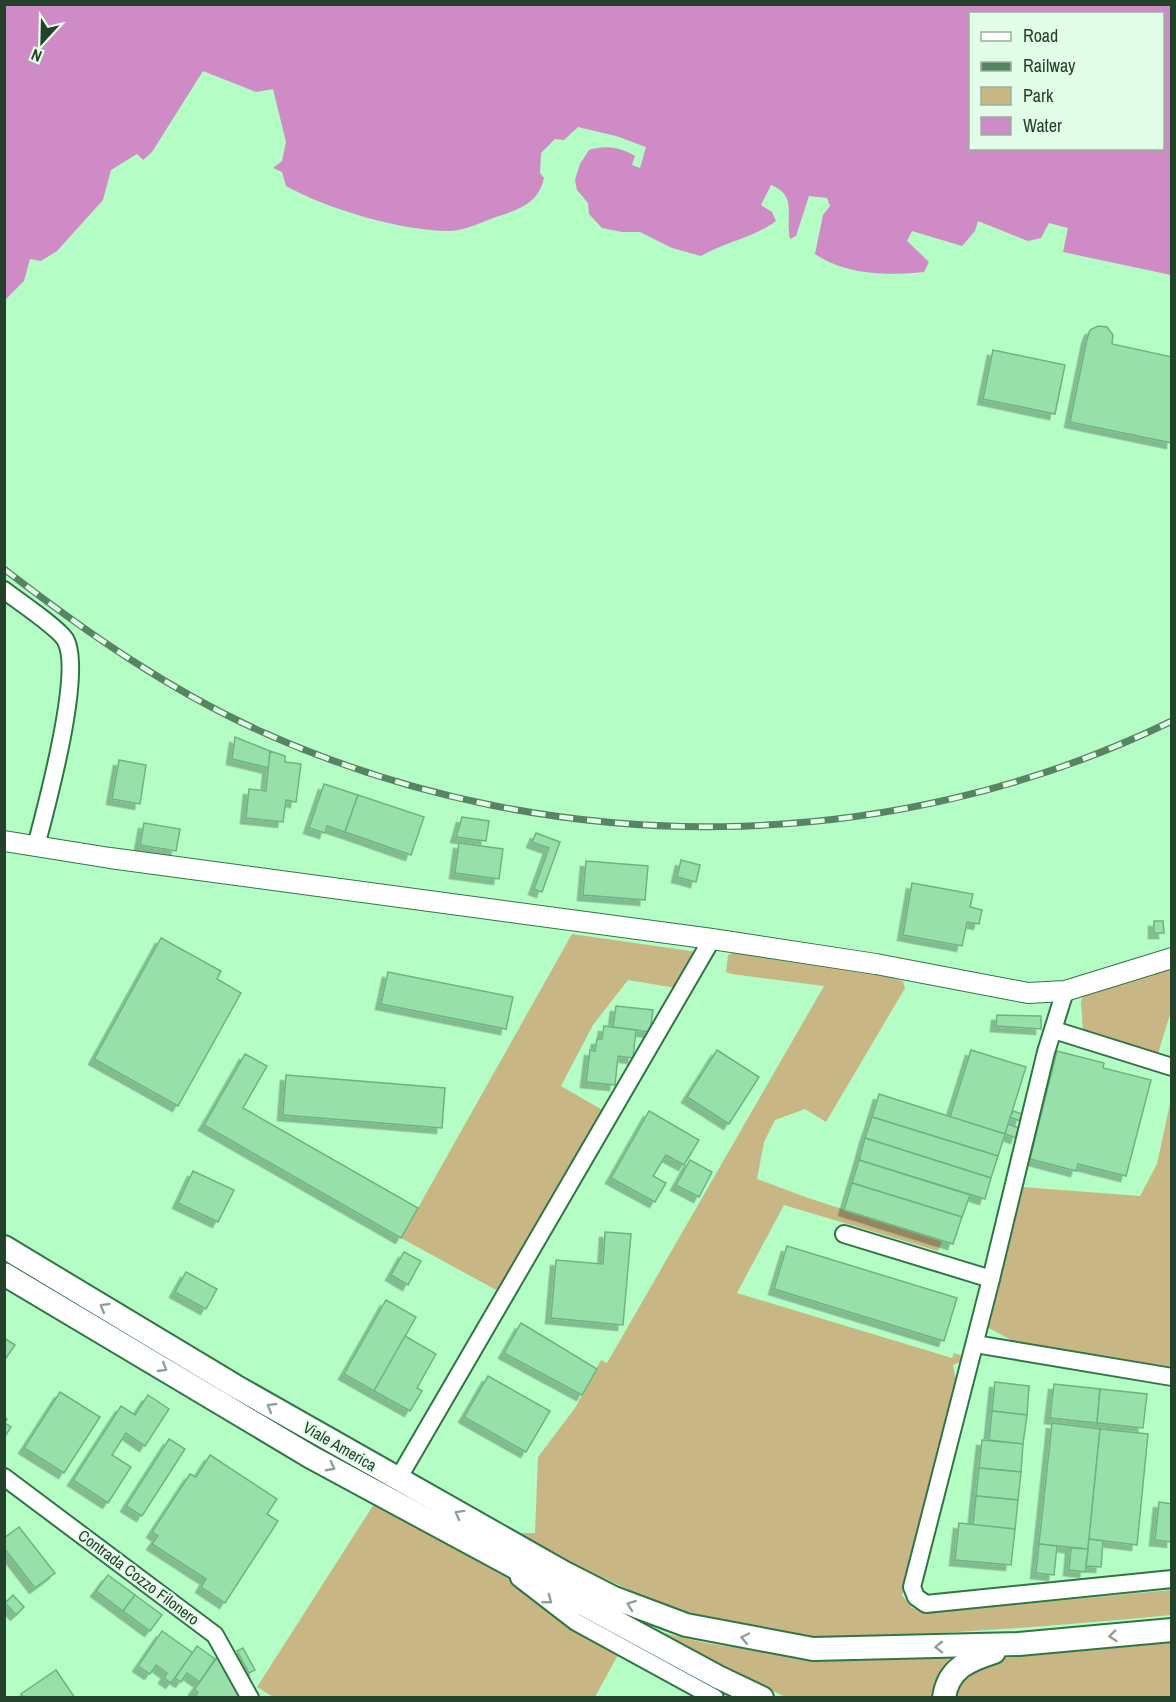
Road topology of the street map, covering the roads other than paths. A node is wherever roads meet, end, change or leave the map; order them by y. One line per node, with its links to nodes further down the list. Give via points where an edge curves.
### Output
1 (4, 590): 3 (street, via 65,640 71,668 58,763)
2 (4, 841): 3 (street)
3 (36, 846): 4 (street)
4 (712, 939): 6 (street, via 876,964 1000,990); 15 (street)
5 (1172, 958): 6 (street)
6 (1065, 991): 7 (street)
7 (1054, 1030): 8 (street); 12 (street)
8 (1172, 1066)
9 (844, 1234): 12 (street)
10 (4, 1247): 15 (main road, Viale America, one-way to 10)
11 (4, 1274): 17 (main road, Viale America, one-way to 17, via 289,1444)
12 (991, 1279): 13 (street)
13 (975, 1344): 14 (street); 18 (street, via 912,1587 916,1598 926,1604)
14 (1172, 1377)
15 (398, 1479): 20 (main road, Viale America, one-way to 15, via 813,1649 686,1625 614,1598)
16 (8, 1484): 21 (street, Contrada Cozzo Filonero, via 215,1635)
17 (486, 1551): 22 (street, one-way to 22, via 576,1622); 23 (main road, Viale America)
18 (1172, 1579)
19 (1172, 1630): 20 (main road, one-way to 20)
20 (1019, 1644): 24 (main road, via 962,1663 952,1675)
21 (250, 1698)
22 (715, 1698)
23 (762, 1698)
24 (944, 1698)

